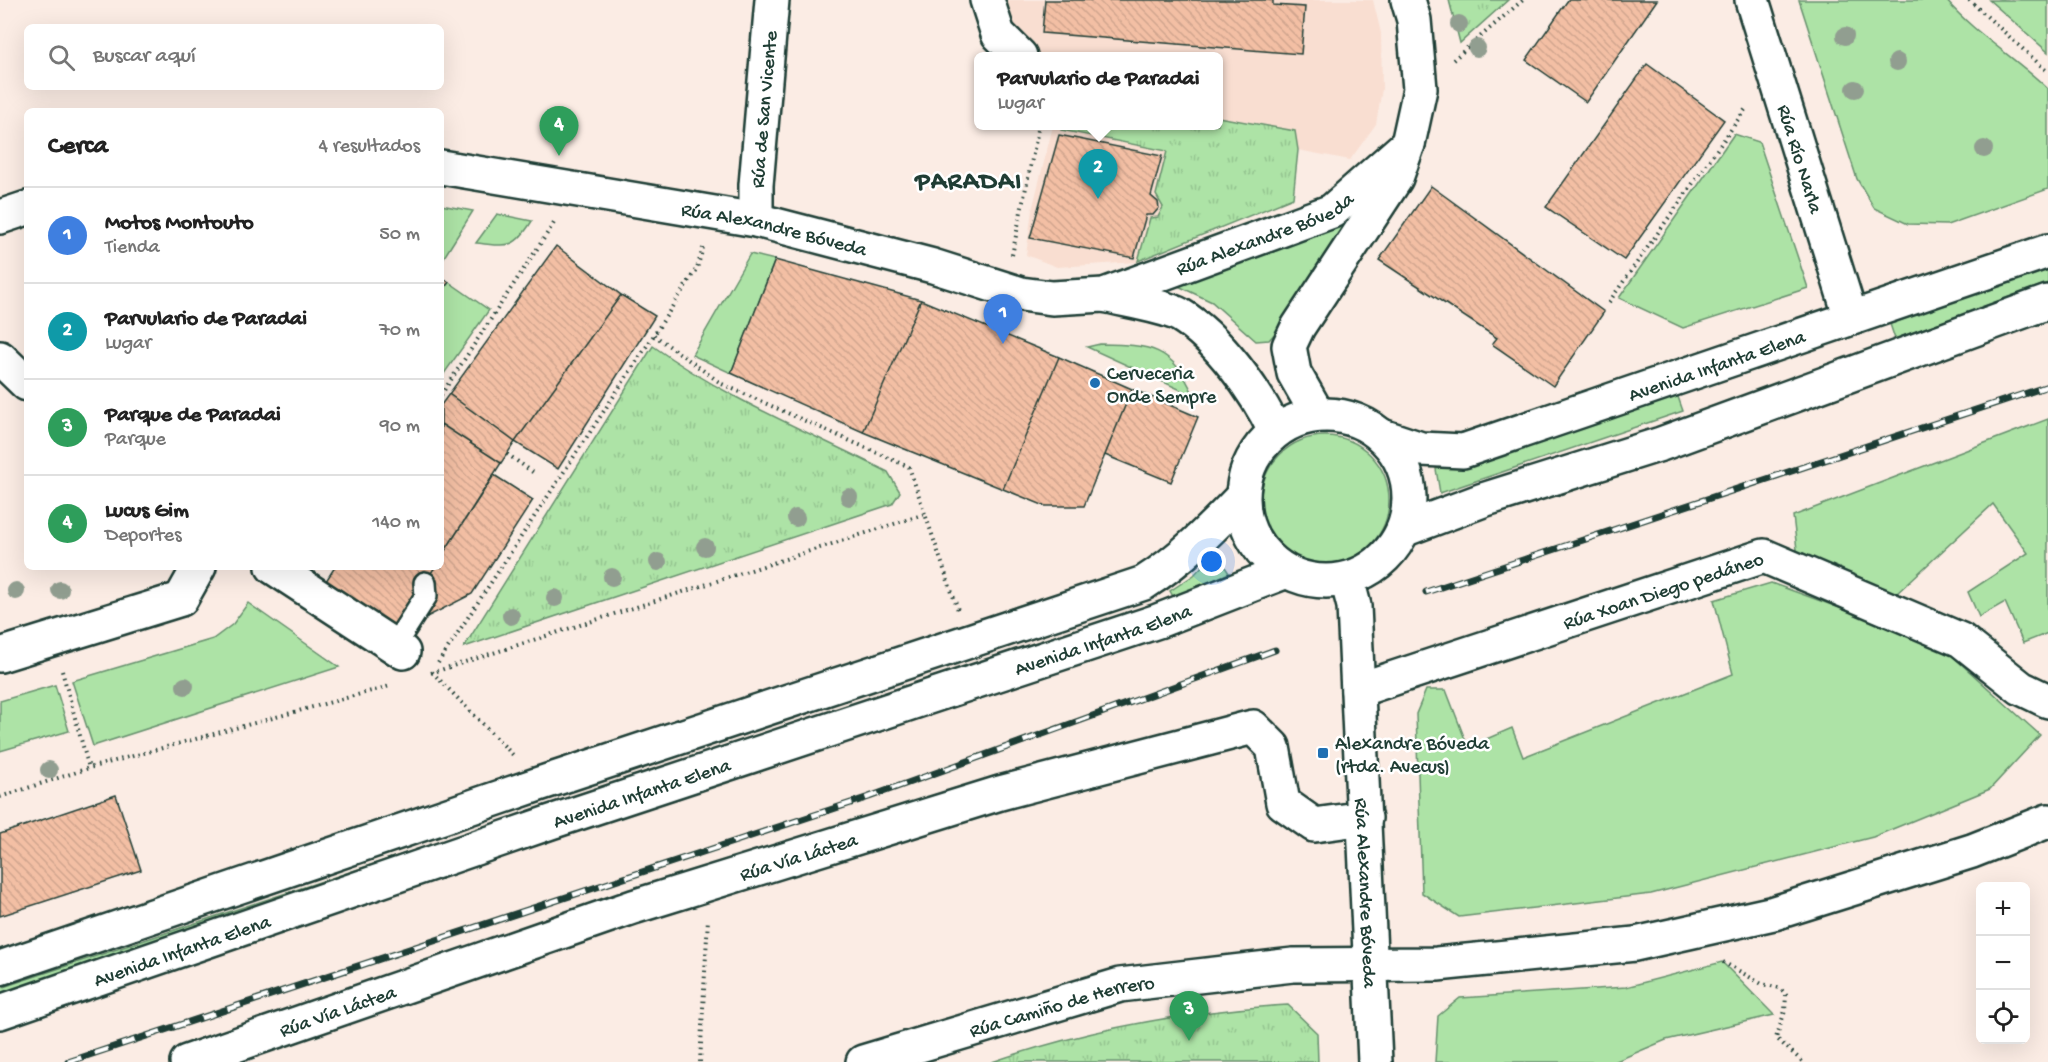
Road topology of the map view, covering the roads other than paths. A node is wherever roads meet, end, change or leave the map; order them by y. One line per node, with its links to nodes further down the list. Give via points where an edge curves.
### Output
1 (772, 0): 10 (street, Rúa de San Vicente)
2 (987, 0): 5 (street, via 998,34)
3 (1408, 0): 6 (street, Rúa Alexandre Bóveda, via 1420,89)
4 (1752, 0): 14 (street, Rúa Río Narla)
5 (1015, 52)
6 (1408, 144): 12 (street, Rúa Alexandre Bóveda, via 1332,211); 17 (street, Rúa Alexandre Bóveda, via 1396,178 1289,346 1294,372)
7 (444, 168): 10 (street, Rúa Alexandre Bóveda)
8 (24, 209): 9 (street)
9 (0, 217)
10 (756, 220): 12 (street, Rúa Alexandre Bóveda, via 933,266 1021,294 1052,298)
11 (2048, 250): 14 (street, Avenida Infanta Elena)
12 (1104, 295): 18 (street, Rúa Alexandre Bóveda, via 1178,314 1211,339 1263,405)
13 (2048, 302): 21 (street, via 1661,444 1483,500)
14 (1851, 318): 19 (street, Avenida Infanta Elena, via 1463,452 1421,449)
15 (0, 358): 16 (street)
16 (24, 381)
17 (1318, 415): 18 (street, via 1302,417); 19 (street, via 1359,420)
18 (1275, 431): 20 (street, via 1253,457)
19 (1382, 436): 21 (street, via 1399,455 1408,479 1409,505)
20 (1242, 497): 24 (street, via 1245,523 1257,545); 34 (street, Avenida Infanta Elena, via 1193,548 1144,583)
21 (1403, 530): 25 (street, via 1390,552 1370,569)
22 (197, 570): 27 (street, via 181,599)
23 (277, 570): 28 (street)
24 (1284, 572): 25 (street, via 1322,582); 35 (street, Avenida Infanta Elena, via 1158,621 551,822)
25 (1347, 579): 29 (street, Rúa Alexandre Bóveda, via 1354,606)
26 (424, 583): 28 (lane, via 426,596)
27 (0, 655)
28 (405, 664)
29 (1358, 690): 30 (street, Rúa Xoan Diego pedáneo, via 1764,556 1962,640 2021,688); 31 (street, Rúa Alexandre Bóveda)
30 (2048, 701)
31 (1365, 818): 33 (street, Rúa Alexandre Bóveda); 36 (street, Rúa Vía Láctea, via 1314,825 1283,803 1273,747 1254,728 1000,793 633,907)
32 (2048, 821): 33 (street, via 1972,851 1773,913 1635,944)
33 (1371, 966): 37 (street, Rúa Camiño de Herrero, via 1293,965 1120,985); 38 (street, Rúa Alexandre Bóveda)
34 (0, 968)
35 (0, 1012)
36 (187, 1062)
37 (863, 1062)
38 (1375, 1062)

